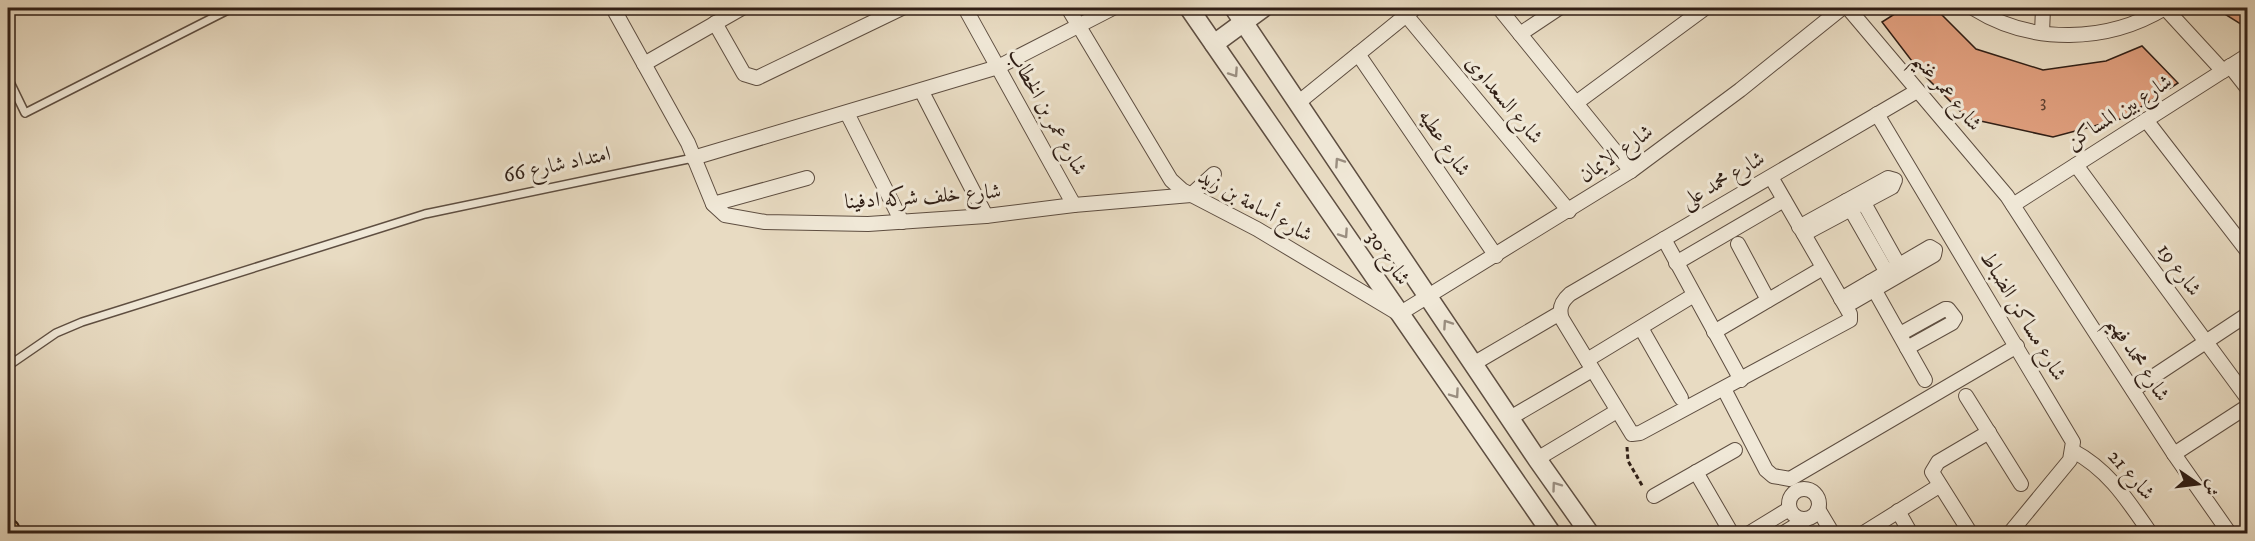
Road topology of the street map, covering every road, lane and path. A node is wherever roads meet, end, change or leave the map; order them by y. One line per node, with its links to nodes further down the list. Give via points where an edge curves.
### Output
1 (232, 8): 30 (lane, via 25,113)
2 (613, 8): 27 (street)
3 (742, 8): 20 (street)
4 (902, 8): 20 (street, via 757,78 744,74)
5 (965, 8): 28 (street, شارع عمر بن الخطاب)
6 (1068, 8): 21 (street, شارع أسامة بن زيد)
7 (1113, 8): 21 (street, امتداد شارع 66)
8 (1263, 8): 19 (street)
9 (1499, 8): 23 (street)
10 (1559, 8): 23 (street)
11 (1705, 8): 35 (street)
12 (1842, 8): 41 (street, شارع الايمان)
13 (1848, 8): 32 (street, شارع عمر غنيم)
14 (1973, 8): 22 (street, via 2022,30)
15 (2043, 8): 22 (street)
16 (2165, 8): 22 (street, via 2131,26 2095,34); 29 (street)
17 (1197, 11): 24 (street, شارع 30)
18 (1411, 11): 25 (street); 51 (street, شارع السعداوى)
19 (1239, 15): 24 (street); 34 (street, شارع 30)
20 (715, 23): 27 (street)
21 (1079, 27): 28 (street, امتداد شارع 66); 45 (street, شارع أسامة بن زيد, via 1171,180)
22 (2042, 33)
23 (1520, 34): 35 (street)
24 (1214, 44): 67 (street, شارع 30, one-way to 67)
25 (1358, 54): 34 (street); 58 (street, شارع عطيه)
26 (2247, 55): 29 (street, شارع بين المساكن)
27 (644, 64): 39 (street)
28 (998, 67): 33 (street, امتداد شارع 66); 48 (street, شارع عمر بن الخطاب)
29 (2226, 69): 31 (street); 38 (street, شارع بين المساكن)
30 (8, 78)
31 (2247, 89)
32 (1917, 91): 37 (street, شارع محمد على); 50 (street, شارع عمر غنيم)
33 (922, 92): 36 (street, امتداد شارع 66); 52 (street)
34 (1299, 102): 64 (street, شارع 30, one-way to 34)
35 (1576, 103): 41 (street)
36 (847, 113): 39 (street, امتداد شارع 66); 53 (street)
37 (1877, 114): 43 (street, شارع محمد على); 74 (street, شارع مساكن الضباط)
38 (2146, 120): 40 (street, شارع بين المساكن); 57 (street)
39 (693, 158): 47 (street); 78 (lane, امتداد شارع 66, via 425,214 362,233 82,322 56,333)
40 (2076, 165): 50 (street, شارع بين المساكن); 73 (street, شارع 19)
41 (1631, 171): 51 (street, شارع الايمان)
42 (1214, 174): 45 (street)
43 (1771, 177): 46 (street); 55 (street, شارع محمد على)
44 (807, 178): 47 (street)
45 (1191, 195): 48 (street, شارع خلف شركه ادفينا); 67 (street, شارع أسامة بن زيد, via 1257,229)
46 (1784, 200): 54 (street); 59 (street)
47 (713, 204): 53 (street, شارع خلف شركه ادفينا, via 725,215 765,222)
48 (1074, 205): 52 (street, شارع خلف شركه ادفينا)
49 (1848, 205): 54 (street); 61 (street); 61 (street, via 1861,198)
50 (2013, 205): 82 (street, شارع محمد فهيم)
51 (1569, 211): 58 (street, شارع الايمان)
52 (986, 216): 53 (street, شارع خلف شركه ادفينا)
53 (902, 222)
54 (1802, 231): 60 (street)
55 (1664, 239): 59 (street); 69 (street, شارع محمد على, via 1570,294 1564,300)
56 (1738, 244): 65 (street)
57 (2247, 252)
58 (1496, 256): 64 (street, شارع الايمان)
59 (1676, 263): 63 (street)
60 (1823, 268): 65 (street); 66 (street)
61 (1895, 273): 62 (street)
62 (1872, 286): 66 (street); 72 (street)
63 (1694, 295): 70 (street); 71 (street)
64 (1428, 296): 67 (street, شارع الايمان); 76 (street, شارع 30, one-way to 64)
65 (1768, 300): 71 (street)
66 (1843, 303): 79 (street, via 1851,317 1846,325)
67 (1399, 314): 104 (street, شارع 30, one-way to 104)
68 (2247, 314): 73 (street)
69 (1561, 316): 76 (street, شارع محمد على); 77 (street)
70 (1641, 328): 77 (street); 84 (street)
71 (1714, 332): 79 (street)
72 (1899, 334): 75 (street); 75 (street, via 1945,309 1955,318)
73 (2205, 342): 82 (street); 85 (street, شارع 19)
74 (2017, 346): 81 (street, via 1790,479 1773,476 1766,470); 92 (street, شارع مساكن الضباط, via 2069,433)
75 (1907, 348): 80 (street)
76 (1473, 364): 88 (street, شارع 30)
77 (1589, 365): 87 (street); 88 (street)
78 (8, 366)
79 (1741, 380): 81 (street)
80 (1925, 380)
81 (1724, 389): 89 (street, via 1640,433 1632,434)
82 (2133, 390): 93 (street, شارع محمد فهيم)
83 (1966, 396): 90 (street)
84 (1681, 398)
85 (2247, 399)
86 (2247, 406): 93 (street)
87 (1617, 411): 89 (street); 94 (street)
88 (1510, 418): 94 (street, شارع 30)
89 (1629, 430): 98 (path, via 1628,462 1643,488)
90 (1989, 432): 96 (street); 97 (street, via 1933,466 1933,477)
91 (1735, 450): 95 (street)
92 (2073, 451): 112 (street, via 2070,460); 113 (street, شارع 21, via 2112,479)
93 (2174, 454): 114 (street, شارع محمد فهيم)
94 (1537, 459): 105 (street, شارع 30, one-way to 94)
95 (1696, 472): 98 (street); 106 (street)
96 (2021, 484)
97 (1939, 486): 101 (street); 111 (street)
98 (1654, 496)
99 (1790, 509): 100 (street, via 1790,497 1804,489 1815,493); 102 (street, via 1795,517); 107 (street)
100 (1818, 509): 102 (street); 109 (street)
101 (1898, 511): 103 (street); 110 (street)
102 (1804, 520): 108 (street)
103 (1909, 533)
104 (1552, 534)
105 (1590, 534)
106 (1732, 534)
107 (1749, 534)
108 (1782, 534)
109 (1833, 534)
110 (1862, 534)
111 (1971, 534)
112 (2009, 534)
113 (2151, 534)
114 (2230, 534)

